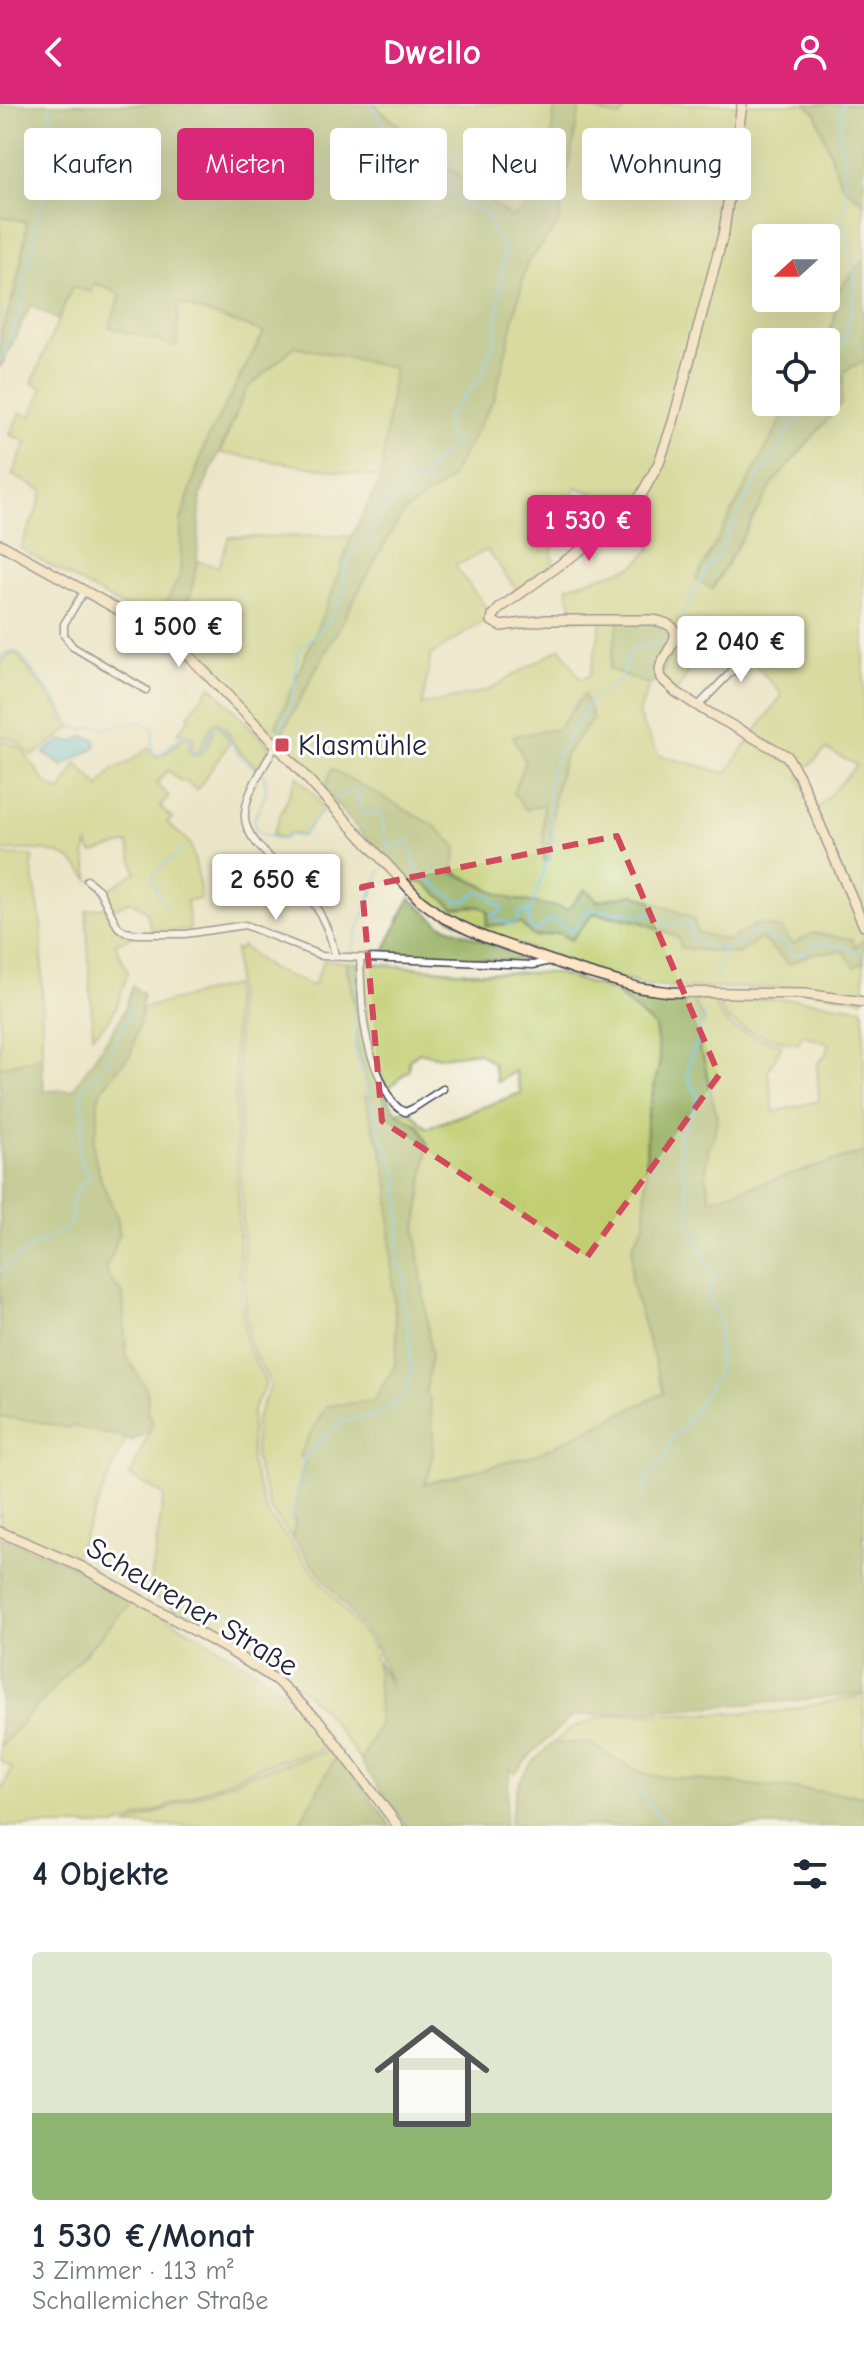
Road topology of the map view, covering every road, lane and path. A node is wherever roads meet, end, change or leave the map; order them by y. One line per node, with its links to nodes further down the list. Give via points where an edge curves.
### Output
1 (742, 104): 6 (street, via 728,215 659,463 620,525 500,608 492,619 501,626 546,620 661,622 671,628 675,642 661,663 661,678)
2 (0, 544): 3 (street)
3 (84, 591): 5 (street, via 64,624 66,640); 7 (street, via 184,651)
4 (733, 639): 6 (street, via 732,671)
5 (146, 690)
6 (698, 706): 9 (street, via 787,756)
7 (276, 745): 10 (street, via 247,800 246,827 312,899); 12 (street, via 432,910 462,929)
8 (87, 880): 10 (street, via 125,932 185,934 245,925 308,952)
9 (864, 926)
10 (335, 956): 11 (street)
11 (360, 958): 12 (street, via 522,965); 14 (street, via 365,1041 392,1102 405,1112)
12 (550, 961): 13 (street, via 657,991 793,994)
13 (864, 1002)
14 (443, 1089)
15 (0, 1532): 16 (street, Scheurener Straße, via 82,1567 276,1680 320,1722)
16 (398, 1826)

